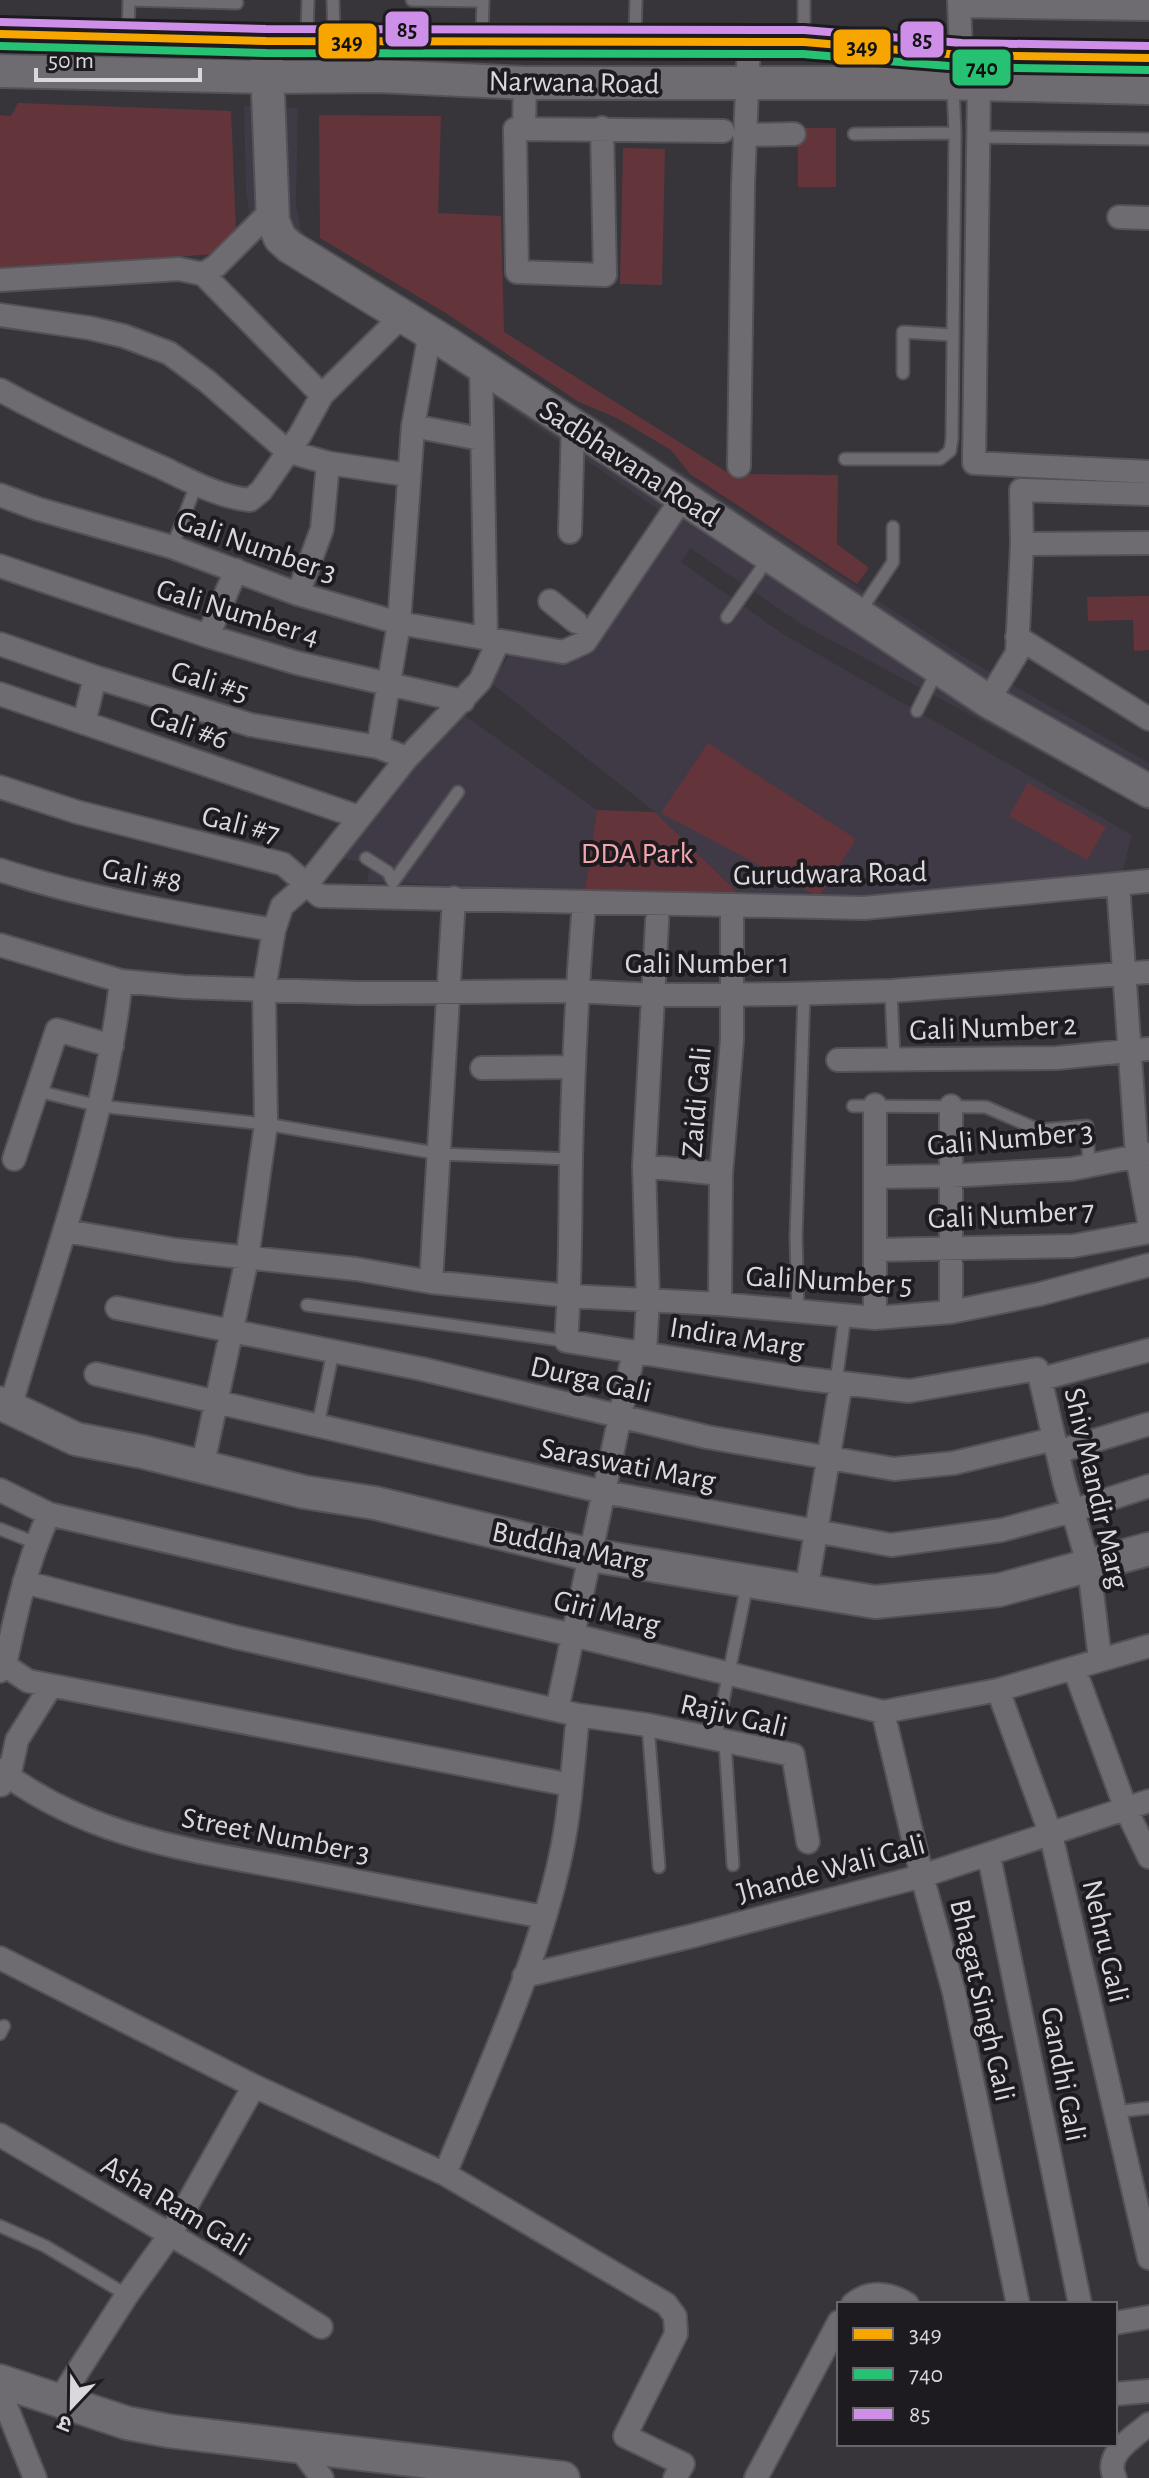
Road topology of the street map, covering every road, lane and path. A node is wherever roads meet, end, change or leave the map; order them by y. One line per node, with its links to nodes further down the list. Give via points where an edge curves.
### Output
1 (129, 0): 8 (lane); 12 (lane)
2 (308, 0): 15 (lane)
3 (333, 0): 15 (lane)
4 (412, 0): 5 (lane)
5 (483, 0): 13 (lane)
6 (636, 0): 16 (lane)
7 (804, 0): 17 (lane)
8 (237, 3)
9 (959, 3): 10 (street); 21 (street)
10 (1149, 9)
11 (0, 34): 12 (street, Narwana Road)
12 (128, 37): 14 (street, Narwana Road)
13 (482, 40): 15 (street, Narwana Road); 16 (street, Narwana Road)
14 (266, 41): 15 (street, Narwana Road); 22 (street, Sadbhavana Road)
15 (320, 41)
16 (635, 41): 18 (street, Narwana Road)
17 (804, 42): 18 (street, Narwana Road); 21 (street, Narwana Road)
18 (749, 43): 23 (street)
19 (1149, 58): 21 (street, Narwana Road)
20 (0, 71): 22 (street, Narwana Road)
21 (965, 74): 23 (street, Narwana Road); 25 (street, Narwana Road); 29 (lane); 32 (street)
22 (268, 77): 24 (street, Narwana Road); 34 (street, Sadbhavana Road)
23 (747, 82): 24 (street, Narwana Road); 28 (street)
24 (525, 83): 26 (street)
25 (1149, 88)
26 (524, 128): 27 (street); 27 (street, via 515,129 517,272 605,275)
27 (602, 128): 28 (street)
28 (734, 133): 30 (street); 53 (street)
29 (955, 133): 31 (lane); 42 (lane)
30 (794, 134)
31 (854, 134)
32 (980, 137): 33 (lane); 54 (street, via 974,463)
33 (1149, 139)
34 (272, 210): 37 (street); 40 (street, Sadbhavana Road, via 275,229 290,247)
35 (1119, 217): 36 (street)
36 (1149, 218)
37 (203, 274): 38 (street, via 179,269); 46 (street)
38 (0, 280)
39 (0, 315): 50 (street, via 90,328 169,353)
40 (403, 315): 41 (street, Sadbhavana Road); 46 (street)
41 (430, 333): 43 (street, Sadbhavana Road); 48 (street)
42 (953, 335): 44 (lane, via 903,332); 51 (lane, via 950,451 940,459)
43 (481, 366): 47 (street, Sadbhavana Road); 49 (street)
44 (903, 373)
45 (0, 390): 56 (street)
46 (322, 395): 50 (street)
47 (573, 425): 59 (street, Sadbhavana Road); 61 (street)
48 (413, 426): 49 (street); 55 (street)
49 (481, 439): 76 (street)
50 (287, 451): 52 (street); 56 (street, via 250,500)
51 (845, 459)
52 (328, 463): 55 (street); 68 (street, via 322,529)
53 (739, 466)
54 (1149, 472)
55 (409, 475): 73 (street)
56 (197, 483): 64 (lane)
57 (1149, 494): 63 (street, via 1021,490)
58 (0, 495): 64 (street, Gali Number 3)
59 (683, 497): 65 (street, Sadbhavana Road); 76 (street, Gali Number 3, via 585,642 563,652)
60 (893, 527): 70 (lane, via 893,562)
61 (570, 532)
62 (1149, 543): 63 (street)
63 (1022, 544): 75 (street)
64 (172, 547): 67 (street, Gali Number 3)
65 (771, 555): 70 (street, Sadbhavana Road); 71 (lane)
66 (0, 566): 74 (street, Gali Number 4)
67 (236, 570): 68 (street, Gali Number 3); 74 (street)
68 (298, 594): 73 (street, Gali Number 3)
69 (550, 601): 72 (street)
70 (859, 614): 78 (street, Sadbhavana Road)
71 (727, 617)
72 (576, 622)
73 (399, 623): 76 (street, Gali Number 3); 80 (street)
74 (208, 636): 80 (street, Gali Number 4)
75 (1017, 637): 83 (street, via 1017,653); 85 (street)
76 (492, 640): 82 (street, via 480,681)
77 (0, 644): 79 (street, Gali #5)
78 (939, 667): 83 (street, Sadbhavana Road); 84 (lane)
79 (95, 677): 86 (street); 87 (street, Gali #5, via 251,725)
80 (391, 684): 82 (street, Gali Number 4); 87 (street)
81 (0, 694): 86 (street, Gali #6)
82 (463, 701): 88 (street)
83 (988, 701): 90 (street, Sadbhavana Road)
84 (917, 711)
85 (1149, 719)
86 (84, 723): 92 (street, Gali #6)
87 (378, 747): 88 (street, Gali #5)
88 (407, 758): 92 (street)
89 (0, 787): 97 (street, Gali #7, via 283,864)
90 (1149, 791)
91 (458, 792): 98 (lane)
92 (359, 817): 97 (street)
93 (366, 858): 98 (lane, via 388,872)
94 (0, 870): 103 (street, Gali #8, via 121,904)
95 (1149, 881): 96 (street, Gurudwara Road)
96 (1118, 884): 102 (street, Gurudwara Road, via 864,908); 106 (street)
97 (313, 890): 98 (street, Gurudwara Road); 103 (street, via 282,906)
98 (392, 890): 99 (street, Gurudwara Road)
99 (454, 898): 100 (street, Gurudwara Road); 111 (street)
100 (584, 903): 101 (street, Gurudwara Road); 109 (street)
101 (658, 904): 102 (street, Gurudwara Road); 114 (street)
102 (732, 905): 112 (street, Zaidi Gali)
103 (274, 930): 108 (street)
104 (0, 945): 107 (street, Gali Number 1)
105 (1149, 972): 106 (street, Gali Number 1)
106 (1123, 974): 110 (street, Gali Number 1); 116 (street)
107 (121, 981): 108 (street, Gali Number 1); 115 (street)
108 (264, 989): 111 (street, Gali Number 1); 125 (street)
109 (576, 991): 111 (street, Gali Number 1); 114 (street, Gali Number 1); 119 (street)
110 (891, 991): 113 (street, Gali Number 1); 118 (lane)
111 (448, 993): 126 (street)
112 (732, 993): 113 (street, Gali Number 1); 114 (street, Gali Number 1); 132 (street, Zaidi Gali)
113 (804, 993): 149 (lane)
114 (654, 995): 131 (street)
115 (112, 1046): 121 (street, via 57,1030); 122 (street)
116 (1140, 1049): 118 (street, Gali Number 2, via 1057,1058); 127 (street)
117 (838, 1060): 118 (street, Gali Number 2)
118 (894, 1060)
119 (573, 1067): 120 (street); 129 (street)
120 (482, 1068)
121 (37, 1091): 122 (lane); 128 (street)
122 (99, 1106): 125 (lane); 136 (street)
123 (864, 1106): 124 (lane); 134 (street)
124 (951, 1106): 130 (lane, via 986,1107 1039,1130 1087,1126); 133 (street)
125 (266, 1124): 126 (lane); 140 (street)
126 (441, 1154): 129 (lane); 142 (street)
127 (1143, 1155): 130 (street, Gali Number 3); 135 (street)
128 (7, 1156)
129 (571, 1159): 143 (street)
130 (1089, 1165): 133 (street, Gali Number 3)
131 (644, 1166): 132 (street); 144 (street)
132 (721, 1174): 145 (street, Zaidi Gali)
133 (950, 1176): 134 (street, Gali Number 3); 139 (street)
134 (876, 1177): 138 (street)
135 (1148, 1209)
136 (66, 1231): 140 (street, Gali Number 5); 161 (street)
137 (1149, 1232): 139 (street, Gali Number 7, via 1073,1246)
138 (875, 1250): 139 (street, Gali Number 7); 151 (street)
139 (950, 1250): 148 (street)
140 (247, 1259): 142 (street, Gali Number 5); 152 (street)
141 (1149, 1265): 148 (street, Gali Number 5)
142 (431, 1282): 143 (street, Gali Number 5)
143 (570, 1296): 144 (street, Gali Number 5); 153 (street)
144 (648, 1299): 145 (street, Gali Number 5); 156 (street)
145 (720, 1304): 149 (street, Gali Number 5)
146 (307, 1305): 153 (lane, Indira Marg)
147 (117, 1308): 152 (street, Durga Gali)
148 (951, 1312): 151 (street, Gali Number 5)
149 (798, 1313): 150 (street, Gali Number 5)
150 (845, 1316): 151 (street, Gali Number 5); 159 (lane)
151 (875, 1318)
152 (232, 1332): 155 (street, Durga Gali); 160 (street)
153 (566, 1341): 156 (street, Indira Marg)
154 (1149, 1350): 158 (street, Indira Marg)
155 (333, 1352): 162 (street, Durga Gali); 164 (lane)
156 (640, 1352): 159 (street, Indira Marg); 162 (street)
157 (96, 1374): 160 (street, Saraswati Marg)
158 (1040, 1378): 159 (street, Indira Marg, via 1037,1369 909,1391); 165 (street, Shiv Mandir Marg)
159 (839, 1382): 166 (street)
160 (217, 1402): 164 (street, Saraswati Marg); 167 (street)
161 (5, 1406): 167 (street, Buddha Marg, via 76,1439)
162 (620, 1417): 166 (street, Durga Gali); 170 (street)
163 (1149, 1424): 165 (street, Durga Gali)
164 (318, 1425): 170 (street, Saraswati Marg)
165 (1055, 1446): 166 (street, Durga Gali, via 894,1469); 171 (street, Shiv Mandir Marg)
166 (829, 1459): 174 (street)
167 (202, 1468): 177 (street, Buddha Marg)
168 (1149, 1486): 171 (street, Saraswati Marg)
169 (0, 1490): 172 (street, Giri Marg)
170 (604, 1492): 174 (street, Saraswati Marg); 177 (street)
171 (1072, 1511): 174 (street, Saraswati Marg, via 1002,1530 891,1545); 178 (street, Shiv Mandir Marg)
172 (49, 1514): 175 (street); 182 (street, Giri Marg)
173 (0, 1529): 175 (lane)
174 (816, 1530): 181 (street)
175 (36, 1543): 180 (street)
176 (1149, 1549): 178 (street, Buddha Marg)
177 (591, 1555): 179 (street, Buddha Marg); 182 (street)
178 (1089, 1567): 181 (street, Buddha Marg, via 999,1590 875,1602); 184 (street, Shiv Mandir Marg)
179 (748, 1580): 181 (street, Buddha Marg); 187 (lane)
180 (24, 1582): 185 (street); 190 (street, Rajiv Gali, via 235,1637)
181 (806, 1591)
182 (573, 1635): 187 (street, Giri Marg); 190 (street)
183 (1149, 1646): 184 (street, Giri Marg)
184 (1100, 1659): 186 (street, Giri Marg)
185 (2, 1666): 188 (street, via 28,1681)
186 (1074, 1668): 189 (street, Giri Marg); 197 (street)
187 (729, 1673): 191 (street, Giri Marg); 193 (lane)
188 (51, 1686): 194 (street, via 17,1740); 195 (street)
189 (998, 1690): 191 (street, Giri Marg); 198 (street, Nehru Gali)
190 (568, 1712): 192 (street, Rajiv Gali); 195 (street)
191 (883, 1712): 204 (street, Bhagat Singh Gali)
192 (648, 1725): 193 (street, Rajiv Gali); 203 (lane)
193 (720, 1741): 199 (street, Rajiv Gali, via 793,1755); 202 (lane)
194 (3, 1778): 205 (street, Street Number 3, via 66,1812 121,1833)
195 (571, 1785): 205 (street)
196 (1149, 1801): 197 (street, Jhande Wali Gali)
197 (1126, 1809): 198 (street, Jhande Wali Gali); 201 (street)
198 (1051, 1835): 200 (street, Jhande Wali Gali); 210 (street, Nehru Gali)
199 (808, 1842)
200 (989, 1856): 204 (street, Jhande Wali Gali); 220 (street, Gandhi Gali)
201 (1149, 1857)
202 (733, 1865)
203 (659, 1867)
204 (922, 1876): 207 (street, Jhande Wali Gali); 219 (street, Bhagat Singh Gali, via 961,2023)
205 (544, 1917): 207 (street)
206 (0, 1958): 208 (street)
207 (524, 1976): 212 (street)
208 (254, 2086): 212 (street); 214 (street)
209 (1149, 2108): 210 (lane)
210 (1114, 2112): 215 (street, Nehru Gali)
211 (0, 2135): 214 (street, Asha Ram Gali)
212 (445, 2174): 235 (street, via 666,2304 675,2316 676,2334 625,2436 683,2464)
213 (0, 2226): 216 (lane)
214 (170, 2235): 216 (street); 224 (street, Asha Ram Gali)
215 (1149, 2258)
216 (127, 2295): 229 (street)
217 (855, 2302): 218 (street, via 876,2294)
218 (904, 2302)
219 (1018, 2302)
220 (1080, 2302)
221 (1149, 2317): 222 (street)
222 (1117, 2323)
223 (837, 2326): 236 (street)
224 (321, 2327)
225 (0, 2381): 229 (street)
226 (0, 2391): 232 (street)
227 (1149, 2391): 228 (street)
228 (1117, 2394)
229 (60, 2399): 231 (street, via 141,2426)
230 (1149, 2424): 237 (street, via 1114,2457)
231 (298, 2446): 233 (street); 234 (street)
232 (35, 2478)
233 (322, 2478)
234 (562, 2478)
235 (675, 2478)
236 (756, 2478)
237 (1115, 2478)

